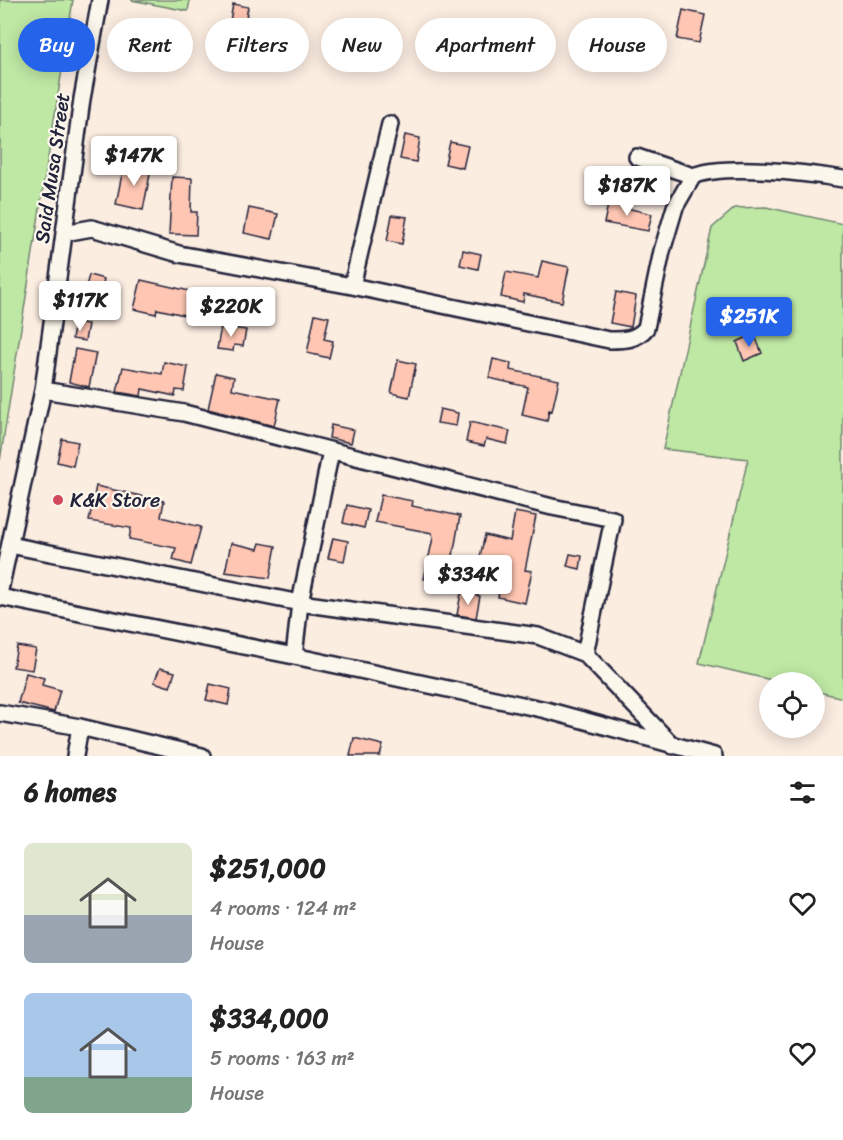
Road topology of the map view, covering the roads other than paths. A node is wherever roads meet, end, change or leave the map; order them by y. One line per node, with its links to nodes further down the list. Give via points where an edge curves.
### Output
1 (100, 0): 6 (street, Said Musa Street)
2 (390, 124): 7 (street)
3 (636, 157): 4 (street)
4 (693, 176): 5 (street, via 729,170); 7 (street, via 675,207 662,251 652,310 638,337 609,340)
5 (843, 179)
6 (64, 233): 7 (street, via 92,228 179,254); 8 (street, Said Musa Street)
7 (352, 286)
8 (43, 390): 9 (street, via 184,413); 10 (street, Said Musa Street)
9 (331, 451): 13 (street); 14 (street, via 613,519)
10 (10, 545): 11 (street, Said Musa Street); 13 (street)
11 (0, 590)
12 (0, 597): 15 (street)
13 (300, 603): 14 (street, via 538,636); 15 (street)
14 (585, 654): 18 (street)
15 (294, 656): 18 (street, via 546,710)
16 (0, 713): 17 (street)
17 (80, 727): 19 (street); 20 (street)
18 (673, 746): 21 (street)
19 (75, 756)
20 (202, 756)
21 (714, 756)

